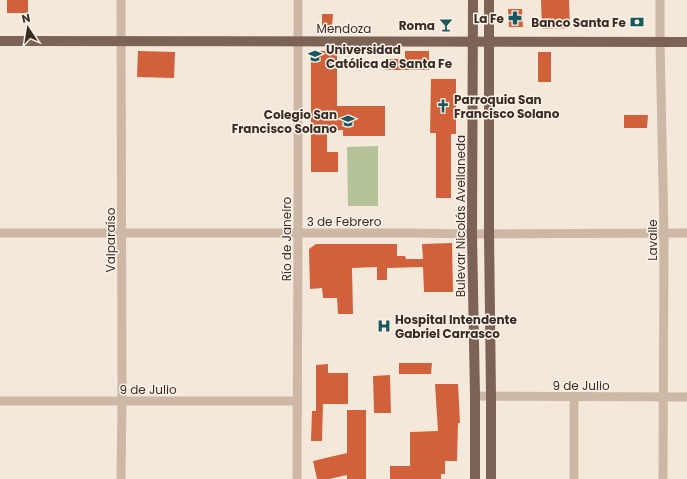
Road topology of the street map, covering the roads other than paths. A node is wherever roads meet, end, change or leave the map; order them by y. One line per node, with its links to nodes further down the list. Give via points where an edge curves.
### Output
1 (121, 0): 7 (street, Valparaíso)
2 (298, 0): 8 (street, Río de Janeiro)
3 (473, 0): 10 (main road, Bulevar Nicolás Avellaneda)
4 (489, 0): 9 (main road)
5 (660, 0): 11 (street, Lavalle)
6 (0, 41): 7 (main road, Mendoza)
7 (121, 41): 8 (main road, Mendoza); 14 (street, Valparaíso)
8 (298, 41): 10 (main road, Mendoza); 15 (street, Río de Janeiro)
9 (489, 41): 10 (main road, Mendoza); 11 (main road, Mendoza); 19 (main road)
10 (473, 42): 18 (main road, Bulevar Nicolás Avellaneda)
11 (660, 42): 12 (main road, Mendoza); 16 (street, Lavalle)
12 (687, 42)
13 (0, 233): 14 (street, 3 de Febrero)
14 (122, 233): 15 (street, 3 de Febrero); 26 (street, Valparaíso)
15 (298, 233): 18 (street, 3 de Febrero); 27 (street, Río de Janeiro)
16 (664, 233): 17 (street, 3 de Febrero); 19 (street, 3 de Febrero); 23 (street, Lavalle)
17 (687, 233)
18 (472, 234): 19 (street, 3 de Febrero); 20 (main road, Bulevar Nicolás Avellaneda)
19 (488, 234): 21 (main road)
20 (475, 396): 21 (street, 9 de Julio); 30 (main road, Bulevar Nicolás Avellaneda)
21 (491, 396): 22 (street, 9 de Julio); 31 (main road)
22 (574, 396): 23 (street, 9 de Julio); 32 (street)
23 (663, 397): 24 (street, 9 de Julio); 33 (street, Lavalle)
24 (687, 397)
25 (0, 401): 26 (street, 9 de Julio)
26 (122, 401): 27 (street, 9 de Julio); 28 (street, Valparaíso)
27 (297, 401): 29 (street, Río de Janeiro)
28 (121, 479)
29 (297, 479)
30 (475, 479)
31 (491, 479)
32 (574, 479)
33 (663, 479)

